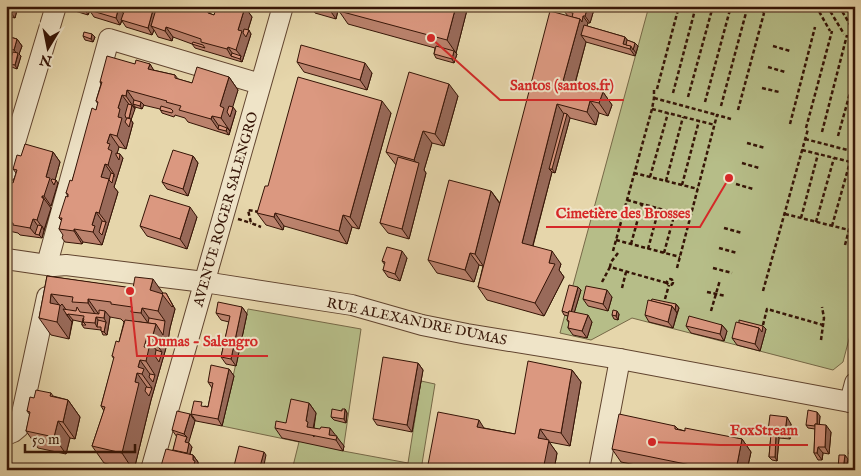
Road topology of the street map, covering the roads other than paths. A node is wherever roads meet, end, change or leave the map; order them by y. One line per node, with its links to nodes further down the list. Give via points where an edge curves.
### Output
1 (56, 6): 4 (street)
2 (283, 6): 3 (street, AVENUE ROGER SALENGRO)
3 (260, 84): 6 (street, via 109,39); 7 (street, AVENUE ROGER SALENGRO)
4 (6, 172)
5 (6, 259): 6 (street, RUE ALEXANDRE DUMAS)
6 (50, 265): 7 (street, RUE ALEXANDRE DUMAS); 11 (street, via 18,427)
7 (204, 282): 8 (street, RUE ALEXANDRE DUMAS, via 352,305 422,325); 12 (street, AVENUE ROGER SALENGRO)
8 (620, 359): 10 (street, RUE ALEXANDRE DUMAS); 13 (street)
9 (855, 382): 10 (street)
10 (852, 403)
11 (6, 435)
12 (151, 470)
13 (599, 470)

